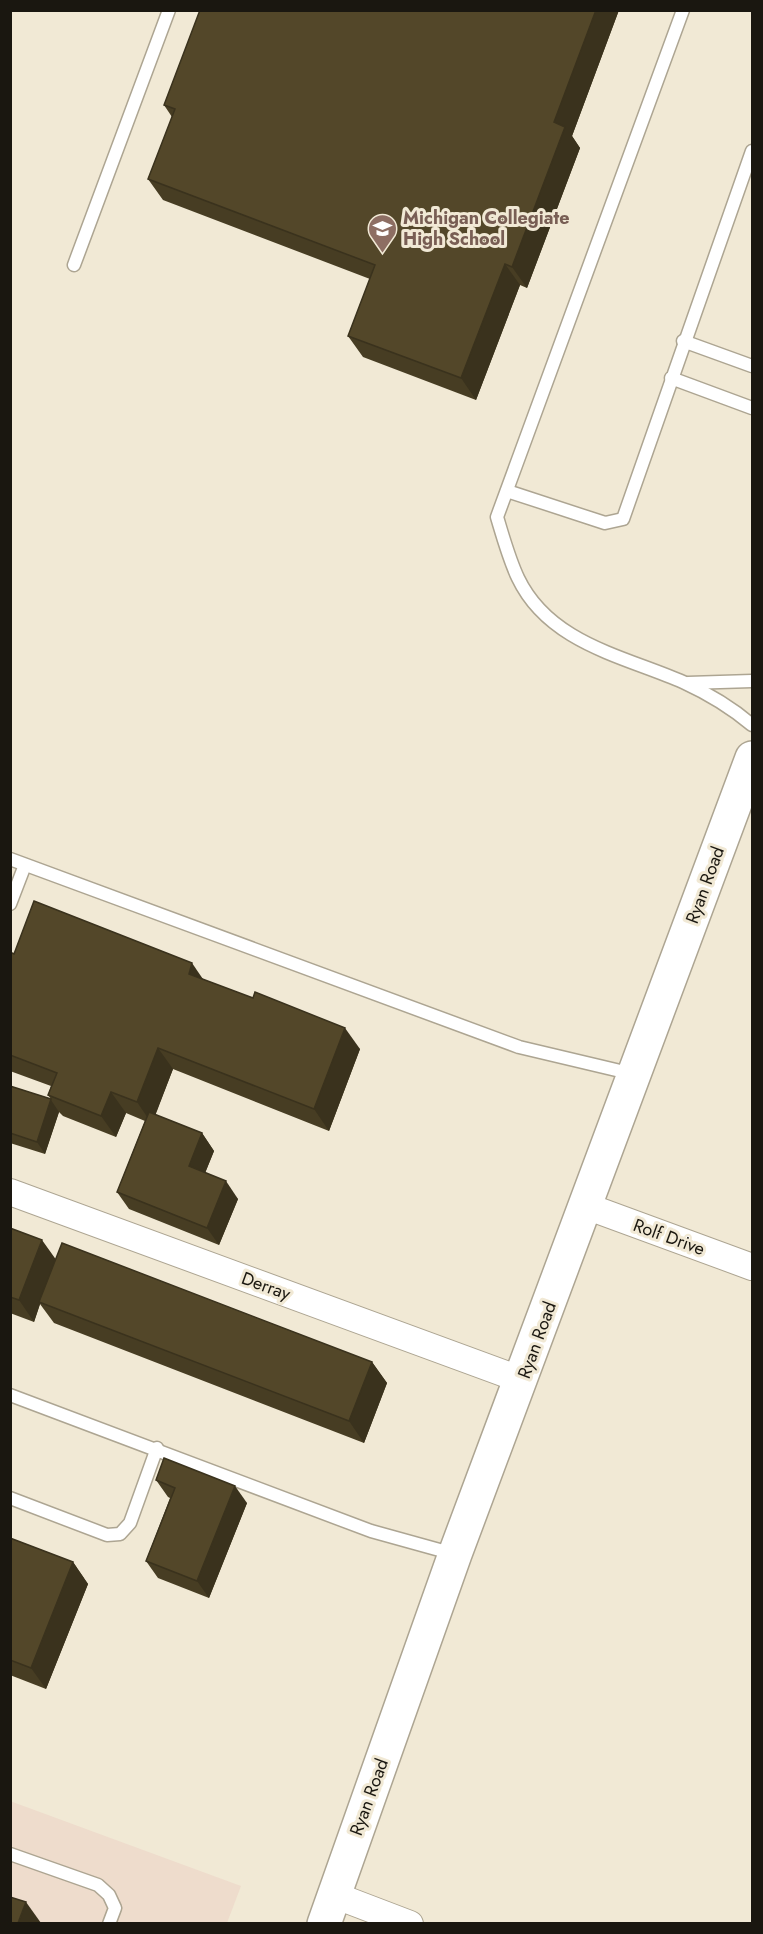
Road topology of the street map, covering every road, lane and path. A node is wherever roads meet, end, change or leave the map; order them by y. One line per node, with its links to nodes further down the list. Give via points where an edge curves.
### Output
1 (169, 10): 4 (lane)
2 (683, 10): 9 (lane)
3 (753, 151): 5 (lane)
4 (74, 265)
5 (683, 341): 6 (lane); 7 (lane)
6 (753, 366)
7 (671, 378): 8 (lane); 9 (lane, via 623,519 605,524)
8 (753, 408)
9 (507, 491): 11 (lane, via 497,517 518,579 537,607 562,631 607,654)
10 (753, 681): 11 (lane)
11 (684, 682): 12 (lane)
12 (753, 725)
13 (753, 758): 17 (main road, Ryan Road)
14 (10, 859): 15 (lane)
15 (25, 865): 16 (lane); 17 (lane, via 519,1047)
16 (10, 904)
17 (635, 1074): 19 (main road, Ryan Road)
18 (10, 1192): 21 (street, Derray)
19 (586, 1206): 20 (street, Rolf Drive); 21 (main road, Ryan Road)
20 (753, 1267)
21 (522, 1380): 25 (main road, Ryan Road)
22 (10, 1395): 23 (lane)
23 (157, 1449): 24 (lane, via 130,1523 120,1534 107,1535); 25 (lane, via 371,1531)
24 (10, 1498)
25 (455, 1554): 27 (main road, Ryan Road)
26 (10, 1854): 28 (lane, via 98,1886 109,1895 115,1908)
27 (329, 1909): 29 (street)
28 (109, 1923)
29 (410, 1923)

